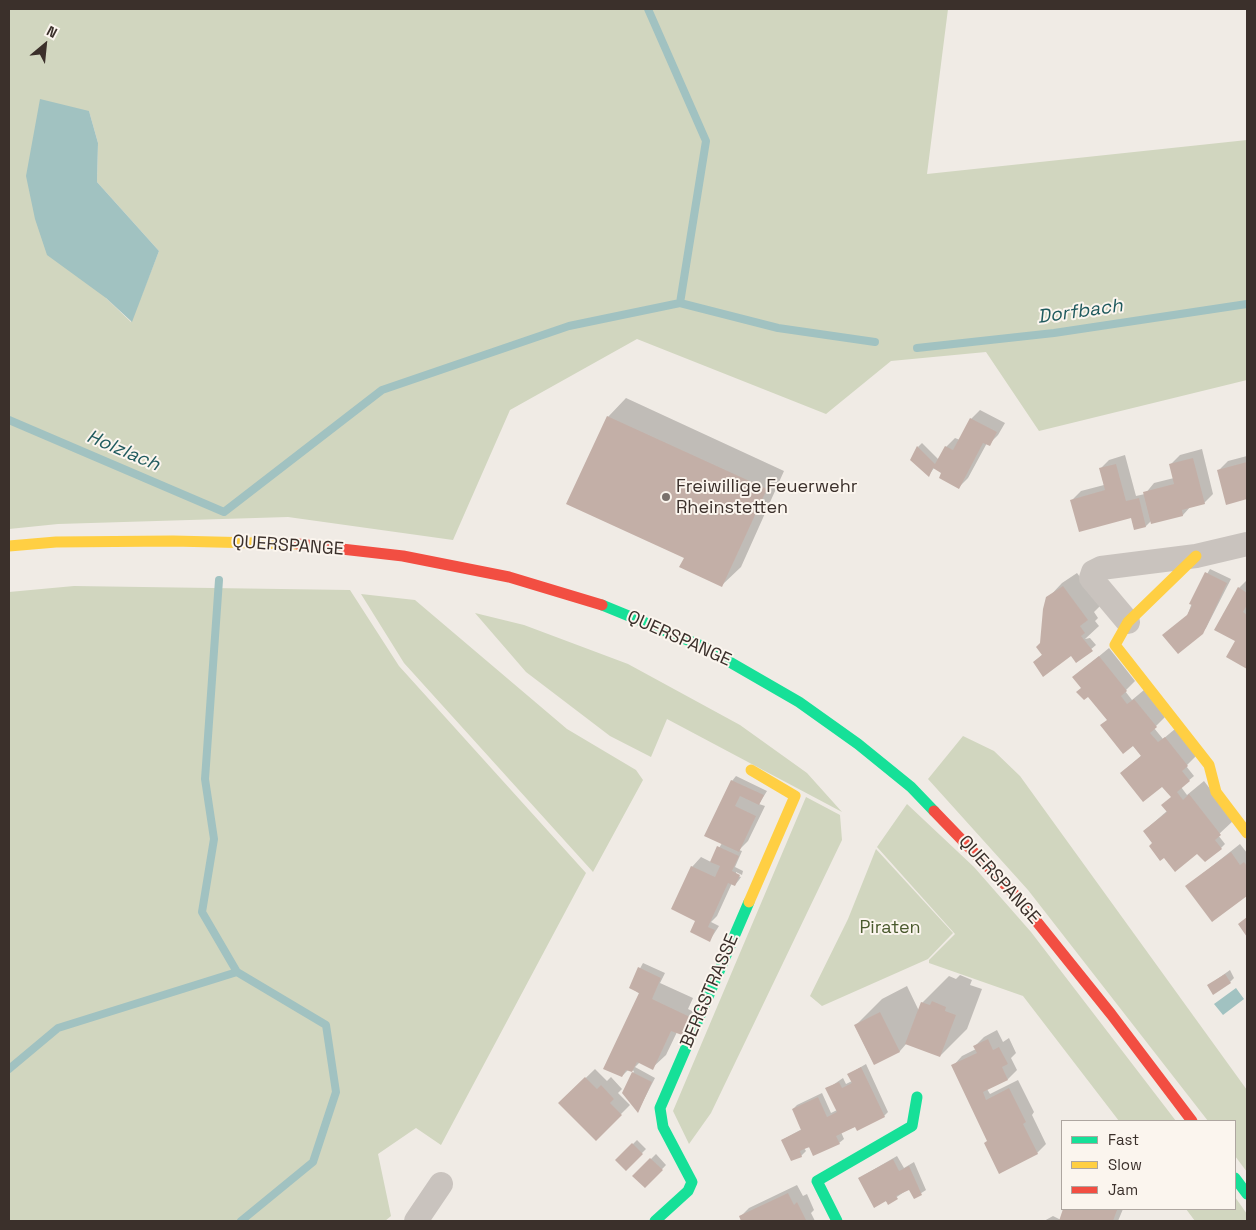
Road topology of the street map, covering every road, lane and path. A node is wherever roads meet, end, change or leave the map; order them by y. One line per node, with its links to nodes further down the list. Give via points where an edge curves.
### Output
1 (1247, 544): 3 (street)
2 (9, 546): 8 (main road, QUERSPANGE, via 56,542 173,541 295,544 403,556 509,577 607,607 702,646 799,702 911,787 1017,897)
3 (1196, 556): 4 (main road); 4 (street, via 1101,568 1092,572 1091,578)
4 (1128, 622): 6 (main road, via 1115,645 1210,765 1216,792)
5 (751, 770): 13 (main road, BERGSTRASSE, via 795,796 660,1108 663,1127 692,1182 688,1191)
6 (1247, 833)
7 (917, 1097): 14 (main road, via 912,1126 817,1181)
8 (1191, 1120)
9 (1236, 1179): 11 (main road)
10 (441, 1184): 12 (street)
11 (1247, 1194)
12 (416, 1221)
13 (655, 1221)
14 (837, 1221)

